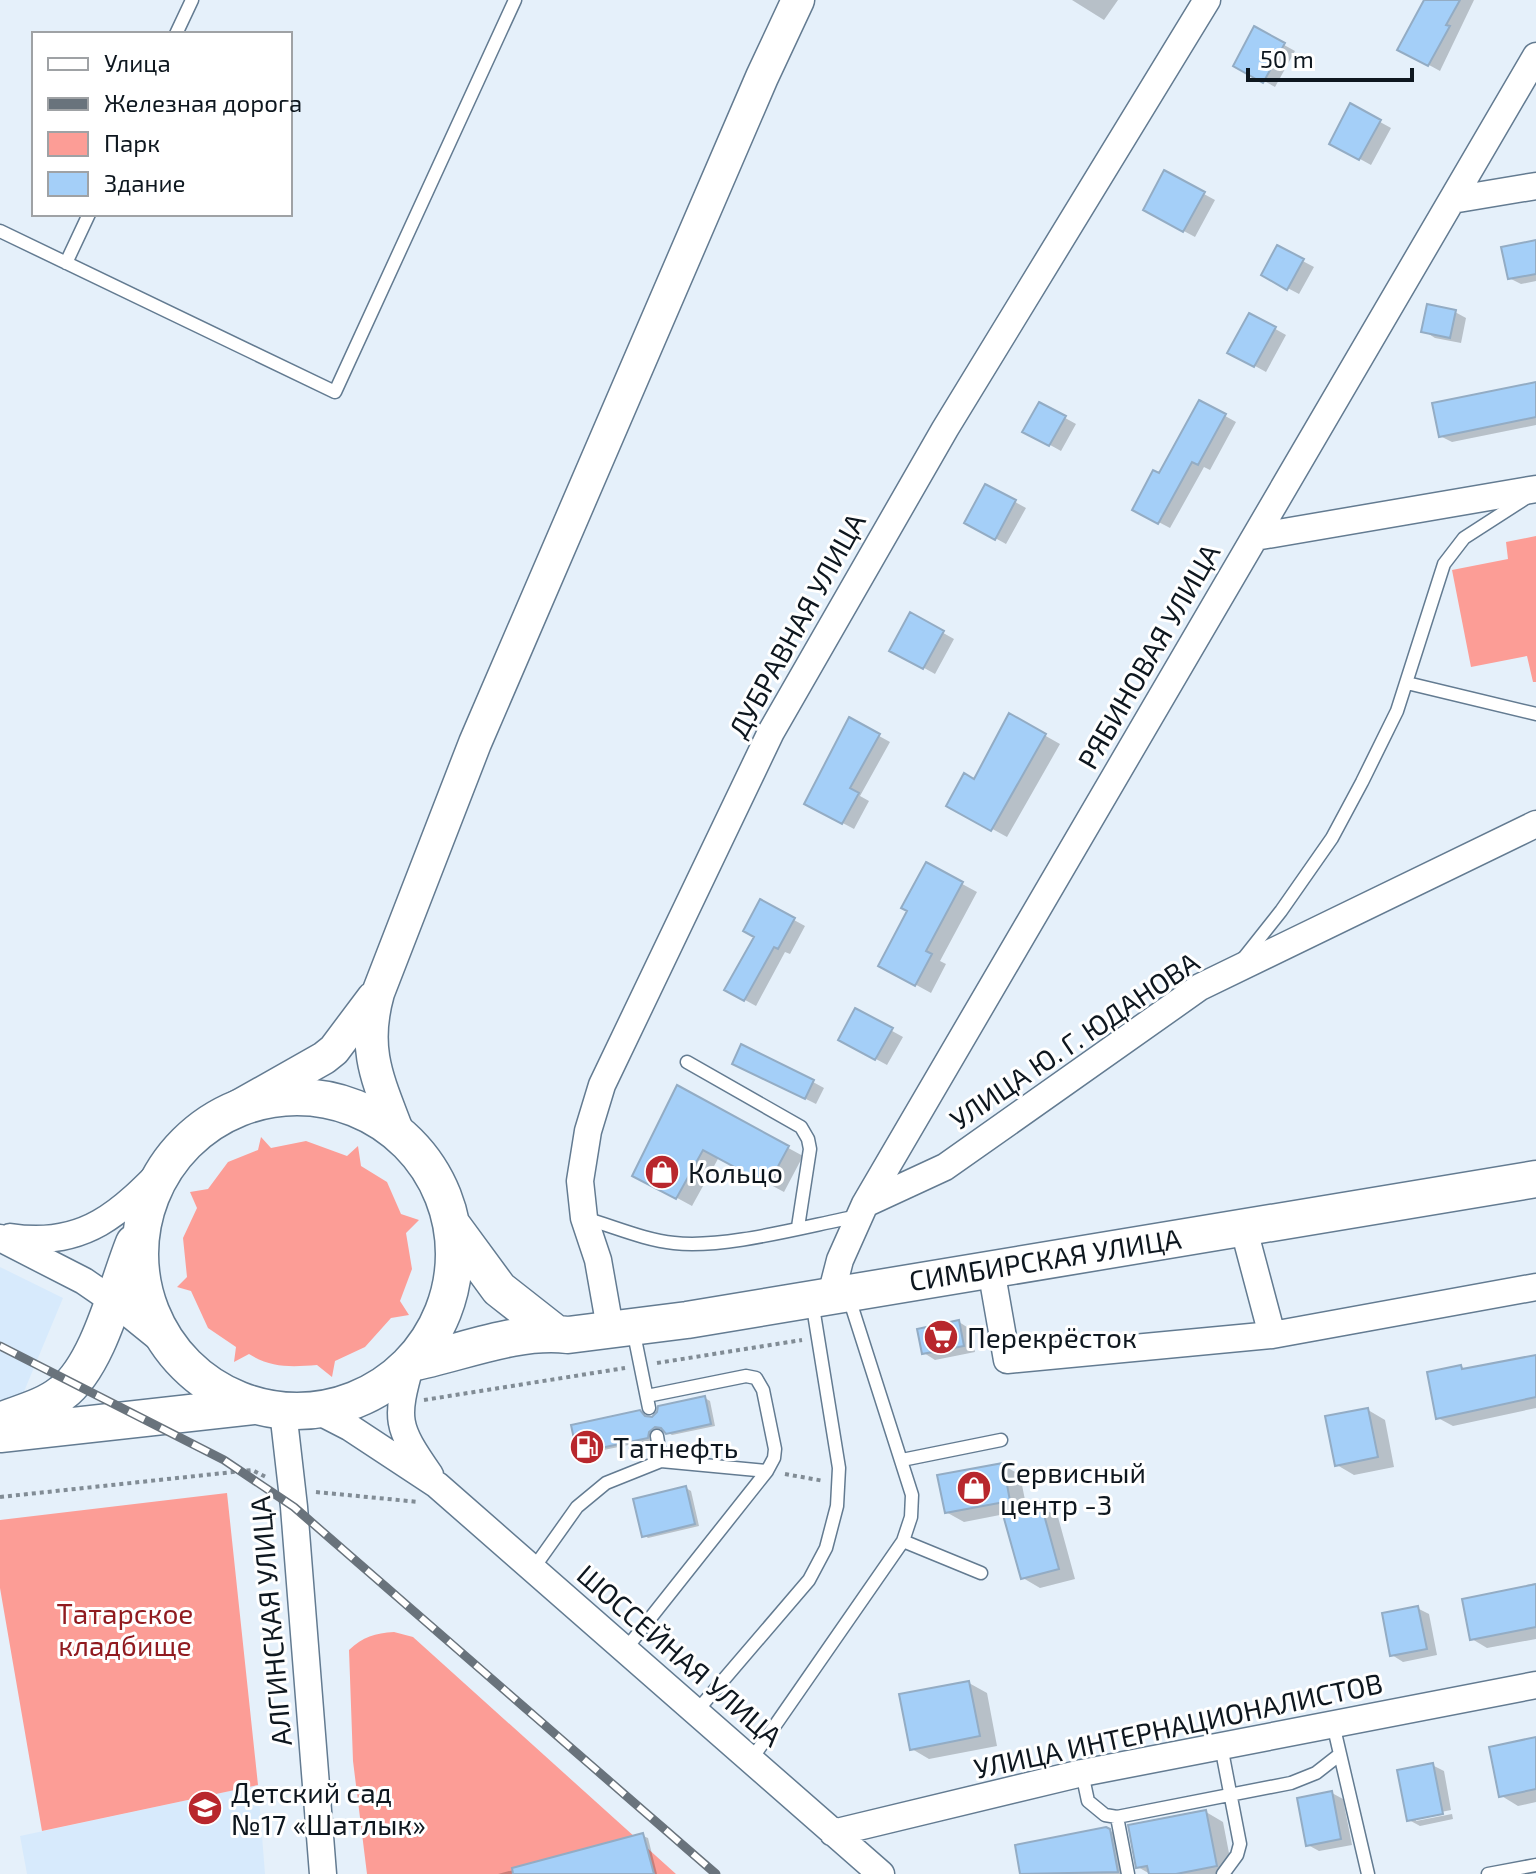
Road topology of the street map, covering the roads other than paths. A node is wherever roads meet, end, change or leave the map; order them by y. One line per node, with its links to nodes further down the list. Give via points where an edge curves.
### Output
1 (192, 0): 5 (lane)
2 (515, 0): 11 (lane, via 335,392)
3 (798, 0): 18 (street, via 475,743)
4 (1207, 0): 26 (street, ДУБРАВНАЯ УЛИЦА, via 945,429 771,732 602,1085 582,1161)
5 (177, 32)
6 (1536, 56): 8 (street, РЯБИНОВАЯ УЛИЦА)
7 (1536, 186): 8 (street)
8 (1452, 200): 13 (street, РЯБИНОВАЯ УЛИЦА)
9 (88, 216): 11 (lane)
10 (0, 231): 11 (lane)
11 (66, 263)
12 (1536, 490): 13 (street); 14 (lane, via 1464,538 1444,564)
13 (1255, 537): 24 (street, РЯБИНОВАЯ УЛИЦА)
14 (1407, 683): 15 (lane); 17 (lane, via 1332,838)
15 (1536, 714)
16 (1536, 824): 17 (street, УЛИЦА Ю. Г. ЮДАНОВА)
17 (1230, 973): 24 (street, УЛИЦА Ю. Г. ЮДАНОВА, via 1200,987 945,1167)
18 (378, 993): 20 (street, via 324,1058); 21 (street, via 371,1050)
19 (687, 1062): 29 (lane, via 801,1127 810,1149)
20 (223, 1115): 21 (main road, via 262,1101 325,1099 378,1119); 22 (main road)
21 (398, 1133): 27 (main road, via 425,1162)
22 (171, 1161): 25 (main road); 30 (street, via 122,1209 86,1232 28,1240)
23 (1536, 1179): 28 (main road, СИМБИРСКАЯ УЛИЦА)
24 (862, 1210): 29 (lane); 34 (street, РЯБИНОВАЯ УЛИЦА)
25 (145, 1215): 33 (main road); 38 (main road, via 141,1276 152,1315)
26 (584, 1218): 29 (lane, via 692,1244); 35 (street, ДУБРАВНАЯ УЛИЦА)
27 (452, 1225): 36 (main road, via 499,1289); 39 (main road, via 450,1293 426,1345)
28 (1243, 1226): 31 (main road, СИМБИРСКАЯ УЛИЦА); 37 (street)
29 (798, 1227)
30 (0, 1237): 33 (street)
31 (991, 1269): 34 (main road, СИМБИРСКАЯ УЛИЦА); 37 (street, via 1007,1360)
32 (1536, 1287): 37 (street)
33 (99, 1291): 38 (street); 41 (main road, via 93,1351 73,1383 62,1394)
34 (830, 1295): 35 (main road, СИМБИРСКАЯ УЛИЦА); 45 (lane); 54 (lane, via 818,1338 839,1468 837,1506 826,1548 809,1580)
35 (621, 1328): 36 (main road, СИМБИРСКАЯ УЛИЦА); 47 (lane, via 641,1366 648,1402 746,1376 756,1378 775,1449)
36 (555, 1333): 39 (main road, СИМБИРСКАЯ УЛИЦА)
37 (1272, 1335)
38 (171, 1348): 40 (main road, via 222,1392)
39 (411, 1363): 40 (main road, via 390,1381 346,1403); 48 (street, via 400,1422)
40 (284, 1409): 42 (main road); 48 (street, via 349,1427); 64 (street, АЛГИНСКАЯ УЛИЦА)
41 (0, 1421)
42 (0, 1434)
43 (657, 1436): 46 (lane)
44 (1001, 1440): 45 (lane)
45 (902, 1460): 49 (lane, via 912,1495)
46 (661, 1461): 47 (lane); 50 (lane, via 606,1483 577,1507)
47 (767, 1471): 52 (lane)
48 (437, 1485): 50 (street, ШОССЕЙНАЯ УЛИЦА)
49 (903, 1541): 51 (lane); 58 (lane)
50 (533, 1569): 52 (street, ШОССЕЙНАЯ УЛИЦА)
51 (981, 1573)
52 (625, 1650): 54 (street, ШОССЕЙНАЯ УЛИЦА)
53 (1536, 1685): 55 (street, УЛИЦА ИНТЕРНАЦИОНАЛИСТОВ)
54 (696, 1712): 58 (street, ШОССЕЙНАЯ УЛИЦА)
55 (1333, 1724): 56 (street, УЛИЦА ИНТЕРНАЦИОНАЛИСТОВ); 57 (lane)
56 (1221, 1746): 59 (street, УЛИЦА ИНТЕРНАЦИОНАЛИСТОВ); 60 (lane)
57 (1339, 1755): 60 (lane, via 1306,1778); 68 (lane)
58 (751, 1760): 62 (street, ШОССЕЙНАЯ УЛИЦА)
59 (1082, 1773): 61 (lane, via 1088,1801 1105,1815); 62 (street, УЛИЦА ИНТЕРНАЦИОНАЛИСТОВ)
60 (1230, 1794): 61 (lane); 67 (lane, via 1240,1844)
61 (1117, 1817): 66 (lane)
62 (833, 1833): 65 (street, ШОССЕЙНАЯ УЛИЦА)
63 (1536, 1865): 69 (lane)
64 (323, 1874)
65 (881, 1874)
66 (1128, 1874)
67 (1223, 1874)
68 (1368, 1874)
69 (1488, 1874)

